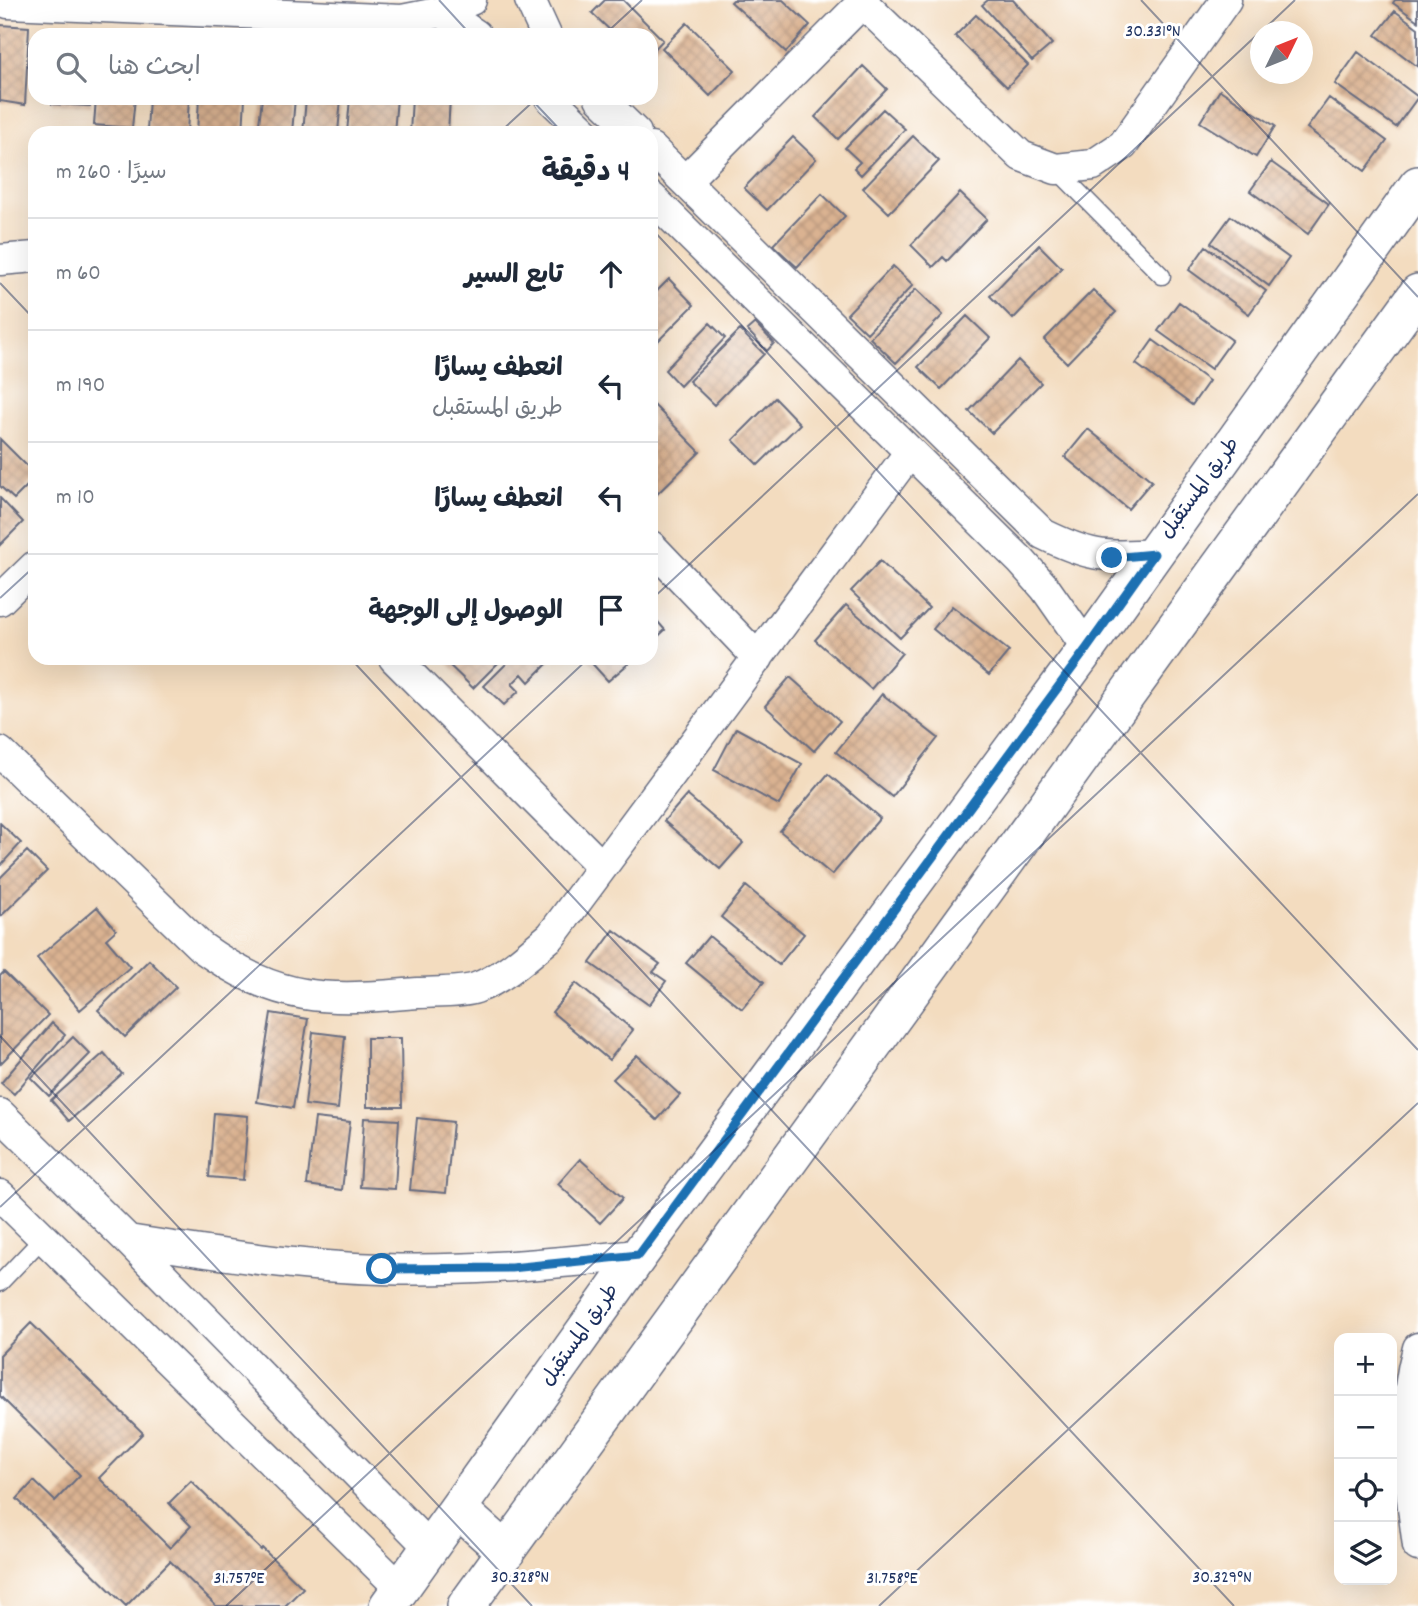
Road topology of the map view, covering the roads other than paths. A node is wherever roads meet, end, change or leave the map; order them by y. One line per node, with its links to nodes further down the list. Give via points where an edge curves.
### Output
1 (0, 0): 6 (street)
2 (471, 0): 7 (street)
3 (530, 0): 9 (street)
4 (1226, 0): 15 (street, via 1123,145 1093,165)
5 (864, 1): 15 (street, via 1021,156); 16 (street)
6 (222, 6): 7 (street, via 402,20)
7 (442, 12): 8 (street)
8 (466, 28)
9 (543, 28)
10 (557, 105): 12 (street)
11 (607, 105): 13 (street)
12 (579, 126)
13 (629, 126)
14 (658, 155): 16 (street)
15 (1056, 169): 21 (lane)
16 (685, 181): 24 (street)
17 (1418, 186): 26 (street, طريق المستقبل)
18 (658, 204): 23 (street)
19 (28, 258): 20 (street)
20 (0, 260)
21 (1162, 276)
22 (1418, 293): 45 (street)
23 (910, 452): 27 (street); 31 (street)
24 (1043, 534): 26 (street, via 1076,550 1112,558); 27 (street)
25 (658, 553): 31 (street)
26 (1154, 554): 30 (street, طريق المستقبل)
27 (1021, 561): 30 (street)
28 (28, 573): 29 (street)
29 (0, 600)
30 (1087, 648): 39 (street, طريق المستقبل)
31 (758, 658): 34 (street)
32 (401, 665): 34 (street)
33 (0, 752): 34 (street, via 201,947 266,985 310,997 355,999 475,989 515,966 551,936)
34 (602, 867)
35 (0, 1114): 38 (street)
36 (0, 1195): 37 (street)
37 (43, 1238): 40 (lane); 46 (street)
38 (128, 1240): 39 (street, via 254,1260 382,1269 511,1268); 44 (street)
39 (639, 1255): 42 (street, طريق المستقبل)
40 (0, 1283)
41 (1418, 1348): 43 (street, via 1406,1408)
42 (458, 1509): 44 (street, طريق المستقبل); 45 (street)
43 (1418, 1546)
44 (430, 1548): 46 (street, طريق المستقبل)
45 (506, 1552): 47 (street)
46 (394, 1597)
47 (467, 1606)

